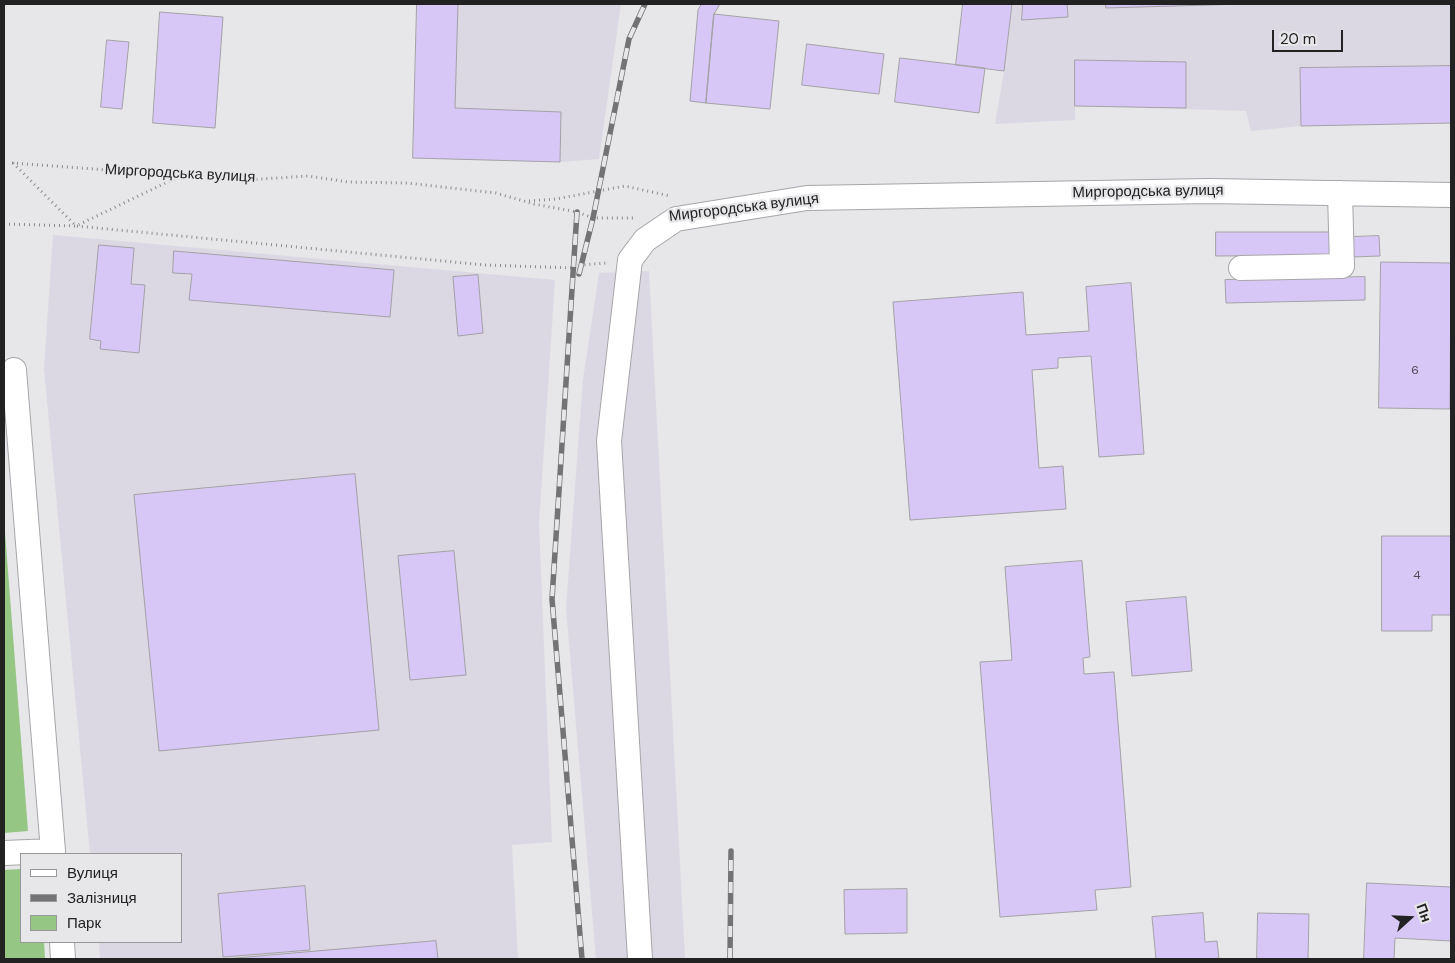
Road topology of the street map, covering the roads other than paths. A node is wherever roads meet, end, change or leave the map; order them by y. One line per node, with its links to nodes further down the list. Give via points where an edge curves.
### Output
1 (1340, 193): 2 (street, Миргородська вулиця); 3 (street, via 1342,266); 9 (street, Миргородська вулиця, via 1209,191 807,198 675,208 645,240 630,260 609,441)
2 (1451, 195)
3 (1241, 268)
4 (14, 370): 5 (street)
5 (53, 852): 6 (street)
6 (4, 853)
7 (62, 943): 8 (street)
8 (64, 959)
9 (640, 959)

